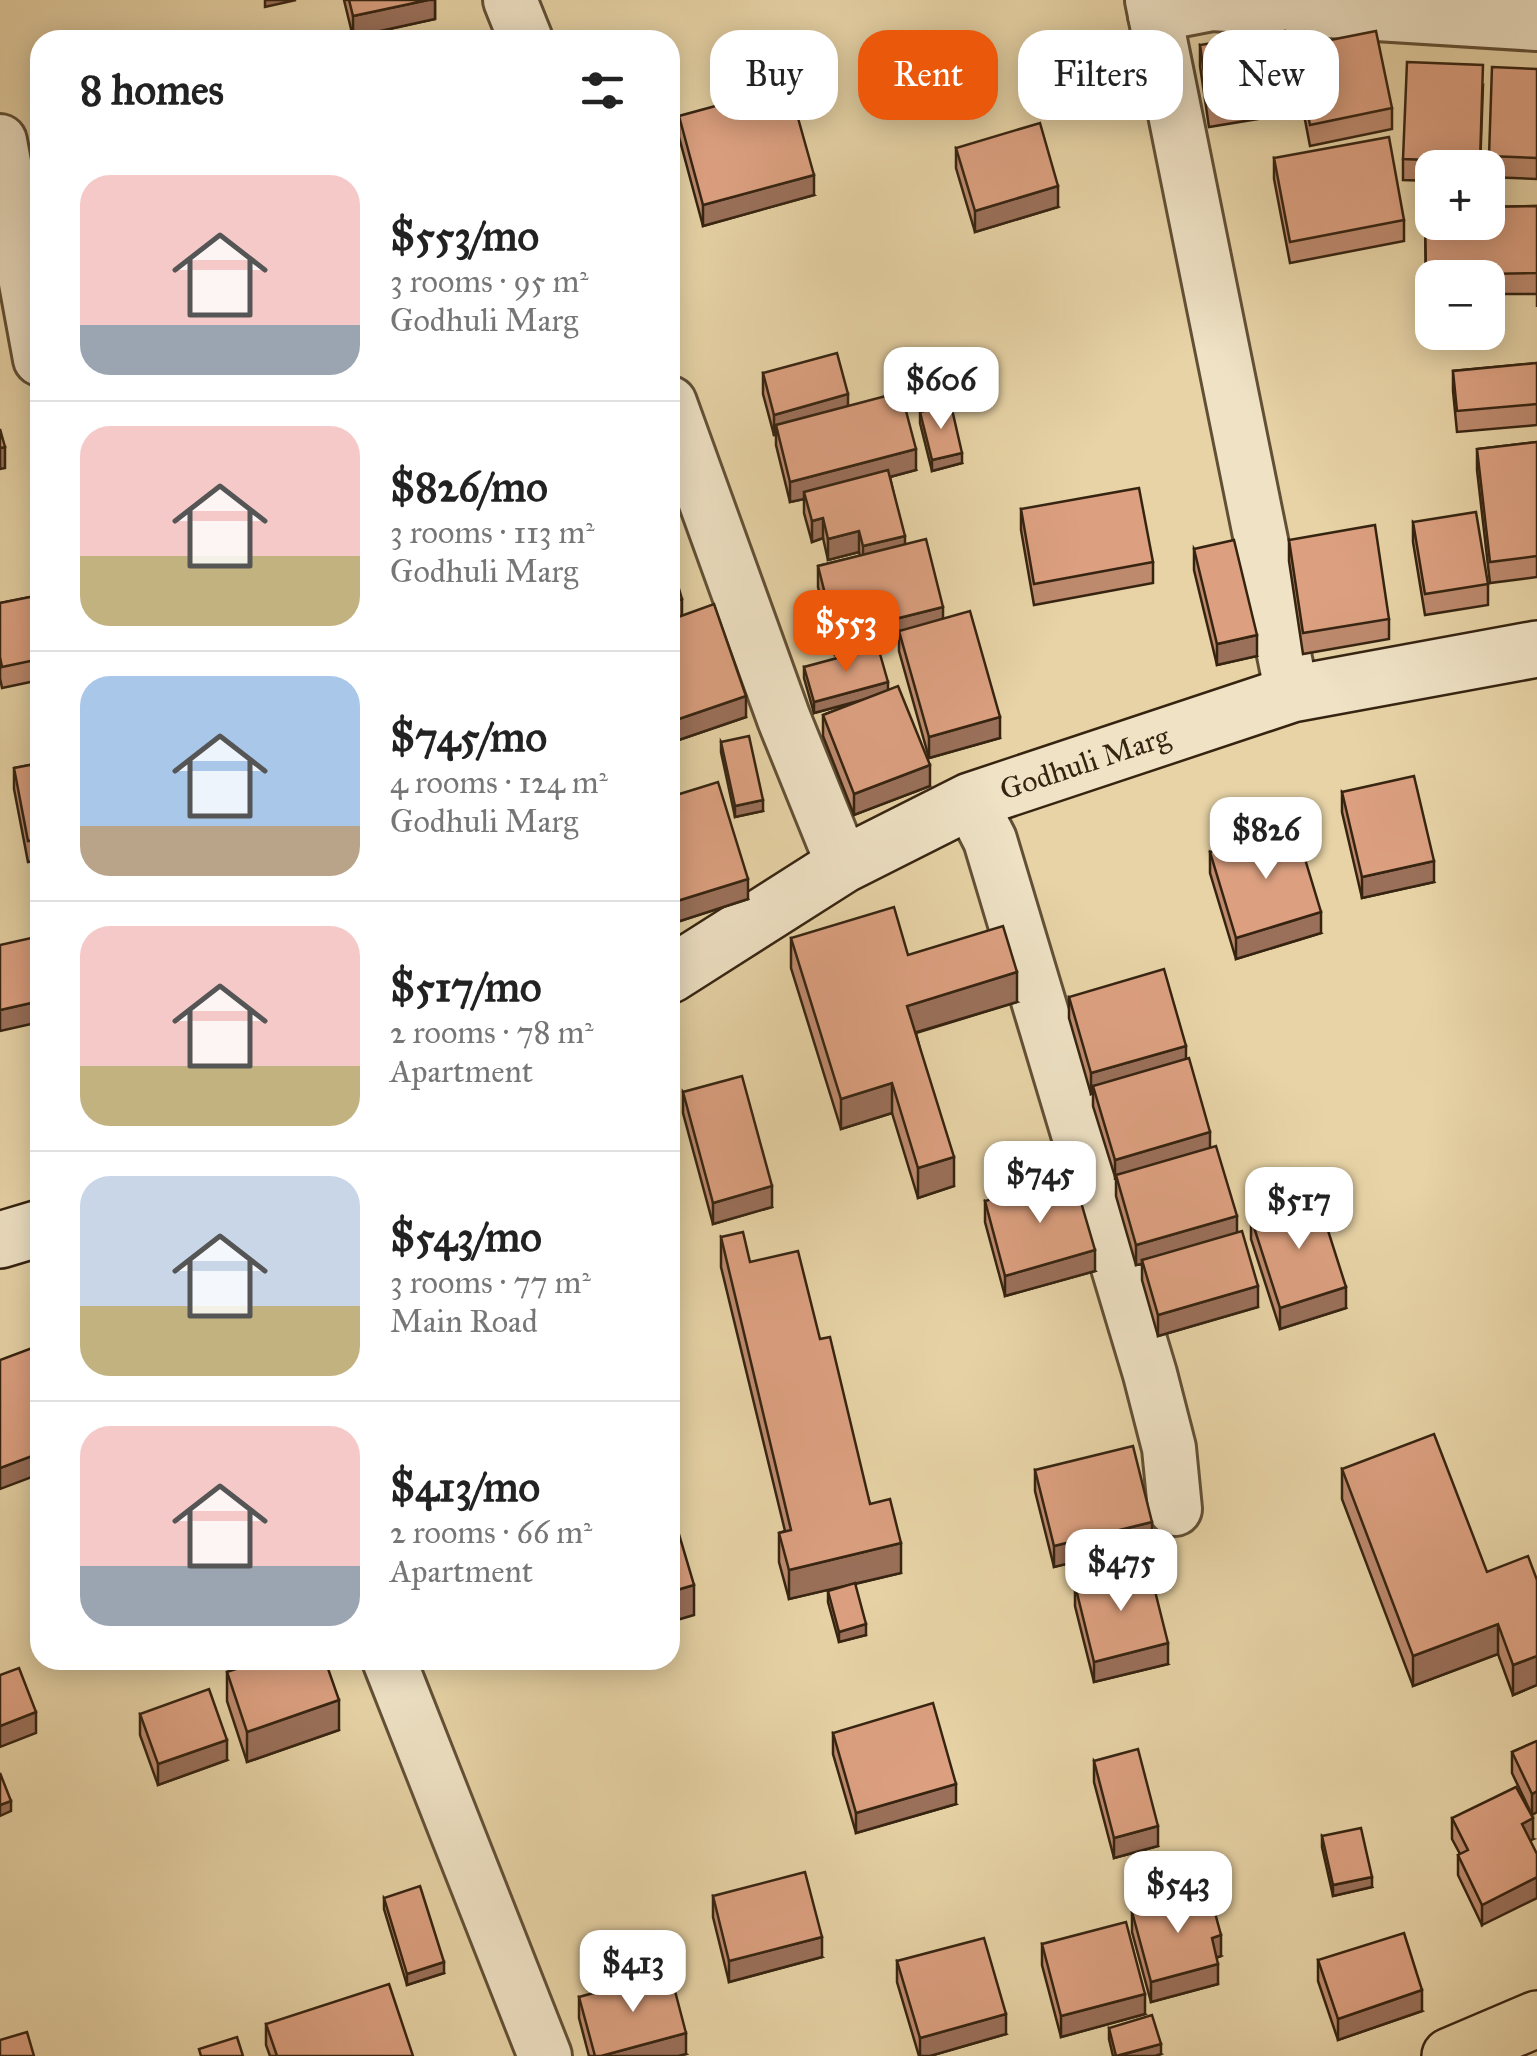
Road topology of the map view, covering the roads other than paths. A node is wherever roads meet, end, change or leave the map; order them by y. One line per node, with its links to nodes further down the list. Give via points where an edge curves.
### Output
1 (510, 0): 4 (street)
2 (1153, 8): 3 (street, via 1212,4); 9 (street)
3 (1537, 24)
4 (522, 30)
5 (0, 141): 6 (street)
6 (30, 304)
7 (680, 432): 11 (street)
8 (1537, 649): 9 (main road, Godhuli Marg)
9 (1292, 694): 10 (main road, Godhuli Marg)
10 (970, 801): 11 (main road, Godhuli Marg); 15 (street, via 990,840 1150,1374 1169,1448)
11 (843, 865): 12 (main road, Godhuli Marg)
12 (680, 969)
13 (30, 1231): 14 (main road)
14 (0, 1240)
15 (1175, 1509)
16 (393, 1670): 18 (street)
17 (1537, 2019): 19 (main road)
18 (545, 2056)
19 (1450, 2056)

